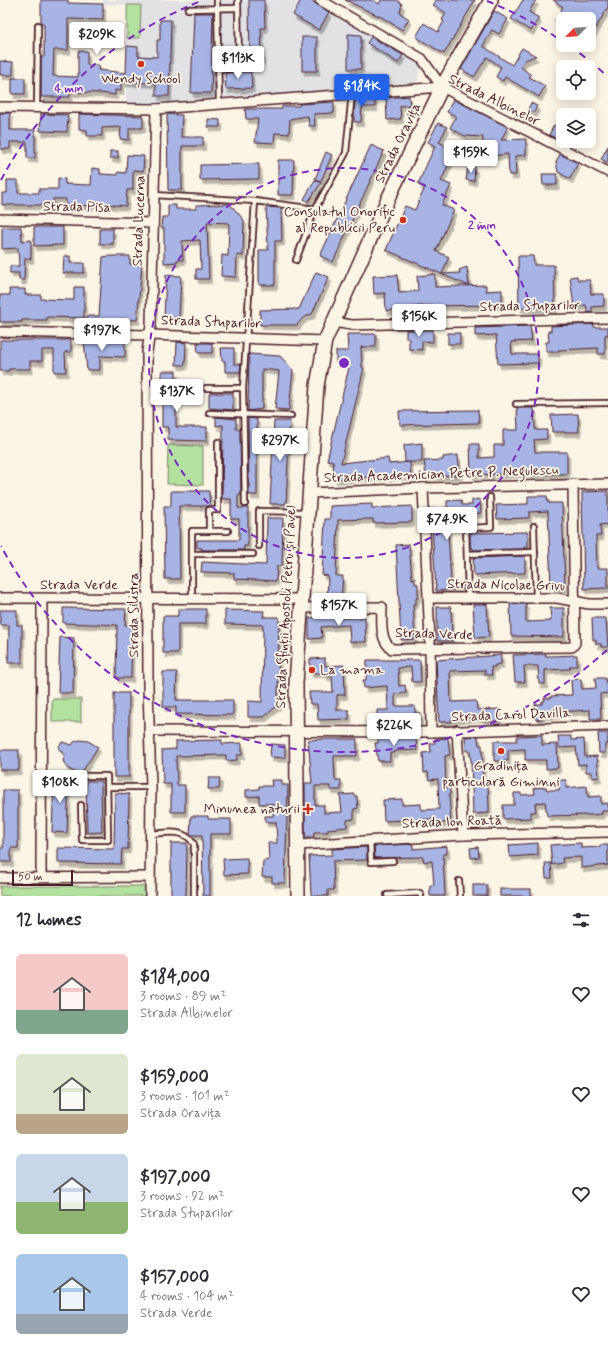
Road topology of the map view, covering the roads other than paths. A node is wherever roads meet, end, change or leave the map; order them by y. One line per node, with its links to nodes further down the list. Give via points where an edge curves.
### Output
1 (217, 0): 5 (lane)
2 (238, 0): 6 (lane)
3 (320, 0): 10 (street, via 422,59)
4 (491, 0): 10 (main road, Strada Oravița)
5 (217, 8): 6 (lane); 7 (lane); 9 (lane)
6 (238, 8): 9 (lane, via 239,69)
7 (188, 9)
8 (38, 25): 14 (lane)
9 (218, 69): 12 (lane)
10 (442, 87): 11 (street, Strada Albinelor); 16 (street, Strada Albinelor); 24 (main road, Strada Oravița)
11 (352, 93): 12 (street, Strada Albinelor); 19 (lane, via 346,153)
12 (219, 104): 15 (street, Strada Albinelor)
13 (0, 107): 14 (street, Strada Albinelor)
14 (37, 107): 15 (street, Strada Albinelor)
15 (156, 109): 17 (street, Strada Lucerna)
16 (608, 172)
17 (154, 195): 18 (lane); 21 (street, Strada Lucerna)
18 (255, 201): 19 (lane); 27 (lane)
19 (316, 209): 22 (lane)
20 (0, 219): 21 (street, Strada Pisa)
21 (153, 223): 26 (street, Strada Lucerna)
22 (296, 260)
23 (608, 318): 24 (street, Strada Stuparilor, via 352,325)
24 (333, 322): 28 (main road, Strada Sfinții Apostoli Petru și Pavel)
25 (0, 332): 26 (street, Strada Stuparilor)
26 (149, 334): 27 (street, Strada Stuparilor); 57 (street, Strada Silistra)
27 (245, 337): 28 (street, Strada Stuparilor); 30 (lane)
28 (324, 341): 40 (main road, Strada Sfinții Apostoli Petru și Pavel, via 316,386)
29 (206, 388): 30 (lane)
30 (243, 388): 34 (lane)
31 (608, 403): 32 (lane)
32 (516, 404)
33 (209, 414): 34 (lane)
34 (243, 414): 35 (lane); 42 (lane)
35 (291, 416)
36 (218, 442): 45 (lane, via 218,510 209,510)
37 (573, 484): 38 (street, Strada Academician Petre P. Negulescu); 39 (street, Strada Academician Petre P. Negulescu); 59 (street)
38 (608, 484)
39 (423, 488): 40 (street, Strada Academician Petre P. Negulescu); 54 (street)
40 (309, 493): 43 (main road, Strada Sfinții Apostoli Petru și Pavel)
41 (490, 497): 51 (lane, via 491,527 466,528)
42 (245, 504)
43 (308, 512): 47 (lane, via 259,511); 60 (main road, Strada Sfinții Apostoli Petru și Pavel)
44 (534, 526): 48 (lane)
45 (209, 531): 46 (lane); 49 (lane, via 192,531)
46 (228, 531)
47 (259, 546)
48 (535, 552): 51 (lane); 55 (lane)
49 (192, 554): 50 (lane); 58 (lane)
50 (253, 554)
51 (467, 554): 52 (lane)
52 (468, 597): 54 (street, Strada Nicolae Grivu); 55 (street, Strada Nicolae Grivu)
53 (0, 598): 56 (street, Strada Verde)
54 (428, 598): 62 (street)
55 (536, 598): 59 (street, Strada Nicolae Grivu, via 557,598)
56 (42, 599): 57 (street, Strada Verde); 78 (street)
57 (148, 599): 58 (street, Strada Verde); 65 (street, Strada Silistra)
58 (192, 599): 60 (street, Strada Verde)
59 (576, 602): 61 (street, Strada Nicolae Grivu); 62 (street, Strada Verde, via 575,643 566,648)
60 (301, 604): 62 (street, Strada Verde, via 382,607 383,640 386,645 392,649); 66 (main road, Strada Sfinții Apostoli Petru și Pavel)
61 (608, 604)
62 (430, 649): 67 (street)
63 (608, 726): 64 (street, Strada Carol Davilla)
64 (457, 730): 67 (street, Strada Carol Davilla); 74 (street)
65 (149, 731): 66 (street, Strada Carol Davilla); 70 (street, Strada Silistra)
66 (296, 732): 67 (street, Strada Carol Davilla); 76 (main road, Strada Sfinții Apostoli Petru și Pavel)
67 (431, 732)
68 (81, 776): 69 (lane, via 107,776)
69 (107, 787): 70 (lane); 71 (lane, via 108,840 82,840)
70 (151, 787): 73 (street, Strada Silistra)
71 (81, 805)
72 (608, 832): 74 (street, Strada Ion Roată)
73 (150, 834): 79 (street, Strada Silistra); 84 (lane, via 184,833 190,837 194,844)
74 (463, 835): 75 (street, Strada Ion Roată)
75 (370, 840): 76 (street, Strada Ion Roată); 77 (lane, via 371,862)
76 (298, 845): 85 (main road, Strada Sfinții Apostoli Petru și Pavel)
77 (393, 861)
78 (41, 877): 79 (street); 80 (street)
79 (150, 877): 83 (street, Strada Silistra)
80 (0, 878)
81 (459, 881): 87 (lane)
82 (387, 895): 86 (lane, via 420,893)
83 (150, 896)
84 (194, 896)
85 (298, 896)
86 (421, 896)
87 (460, 896)

